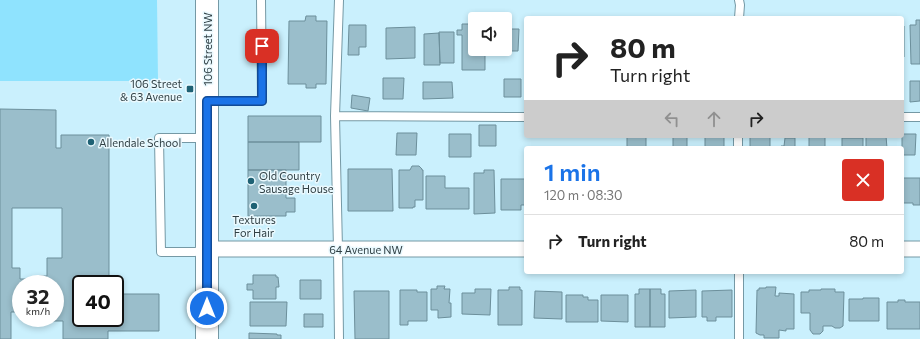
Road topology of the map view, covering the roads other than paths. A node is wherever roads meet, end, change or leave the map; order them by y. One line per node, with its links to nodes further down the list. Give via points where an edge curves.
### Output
1 (207, 0): 6 (street, 106 Street NW)
2 (261, 0): 6 (lane, via 262,101)
3 (339, 0): 7 (lane)
4 (739, 0): 5 (lane)
5 (739, 16)
6 (207, 101): 11 (street, 106 Street NW)
7 (335, 116): 8 (lane); 13 (lane)
8 (524, 117)
9 (904, 118): 10 (lane)
10 (920, 118)
11 (207, 138): 12 (street, 106 Street NW); 12 (lane, via 159,138 161,252 195,252)
12 (207, 249): 13 (street, 64 Avenue NW); 18 (street, 106 Street NW)
13 (338, 249): 14 (street, 64 Avenue NW); 19 (lane)
14 (524, 249)
15 (904, 249): 16 (street)
16 (920, 249)
17 (739, 274): 20 (lane)
18 (207, 339)
19 (339, 339)
20 (739, 339)

